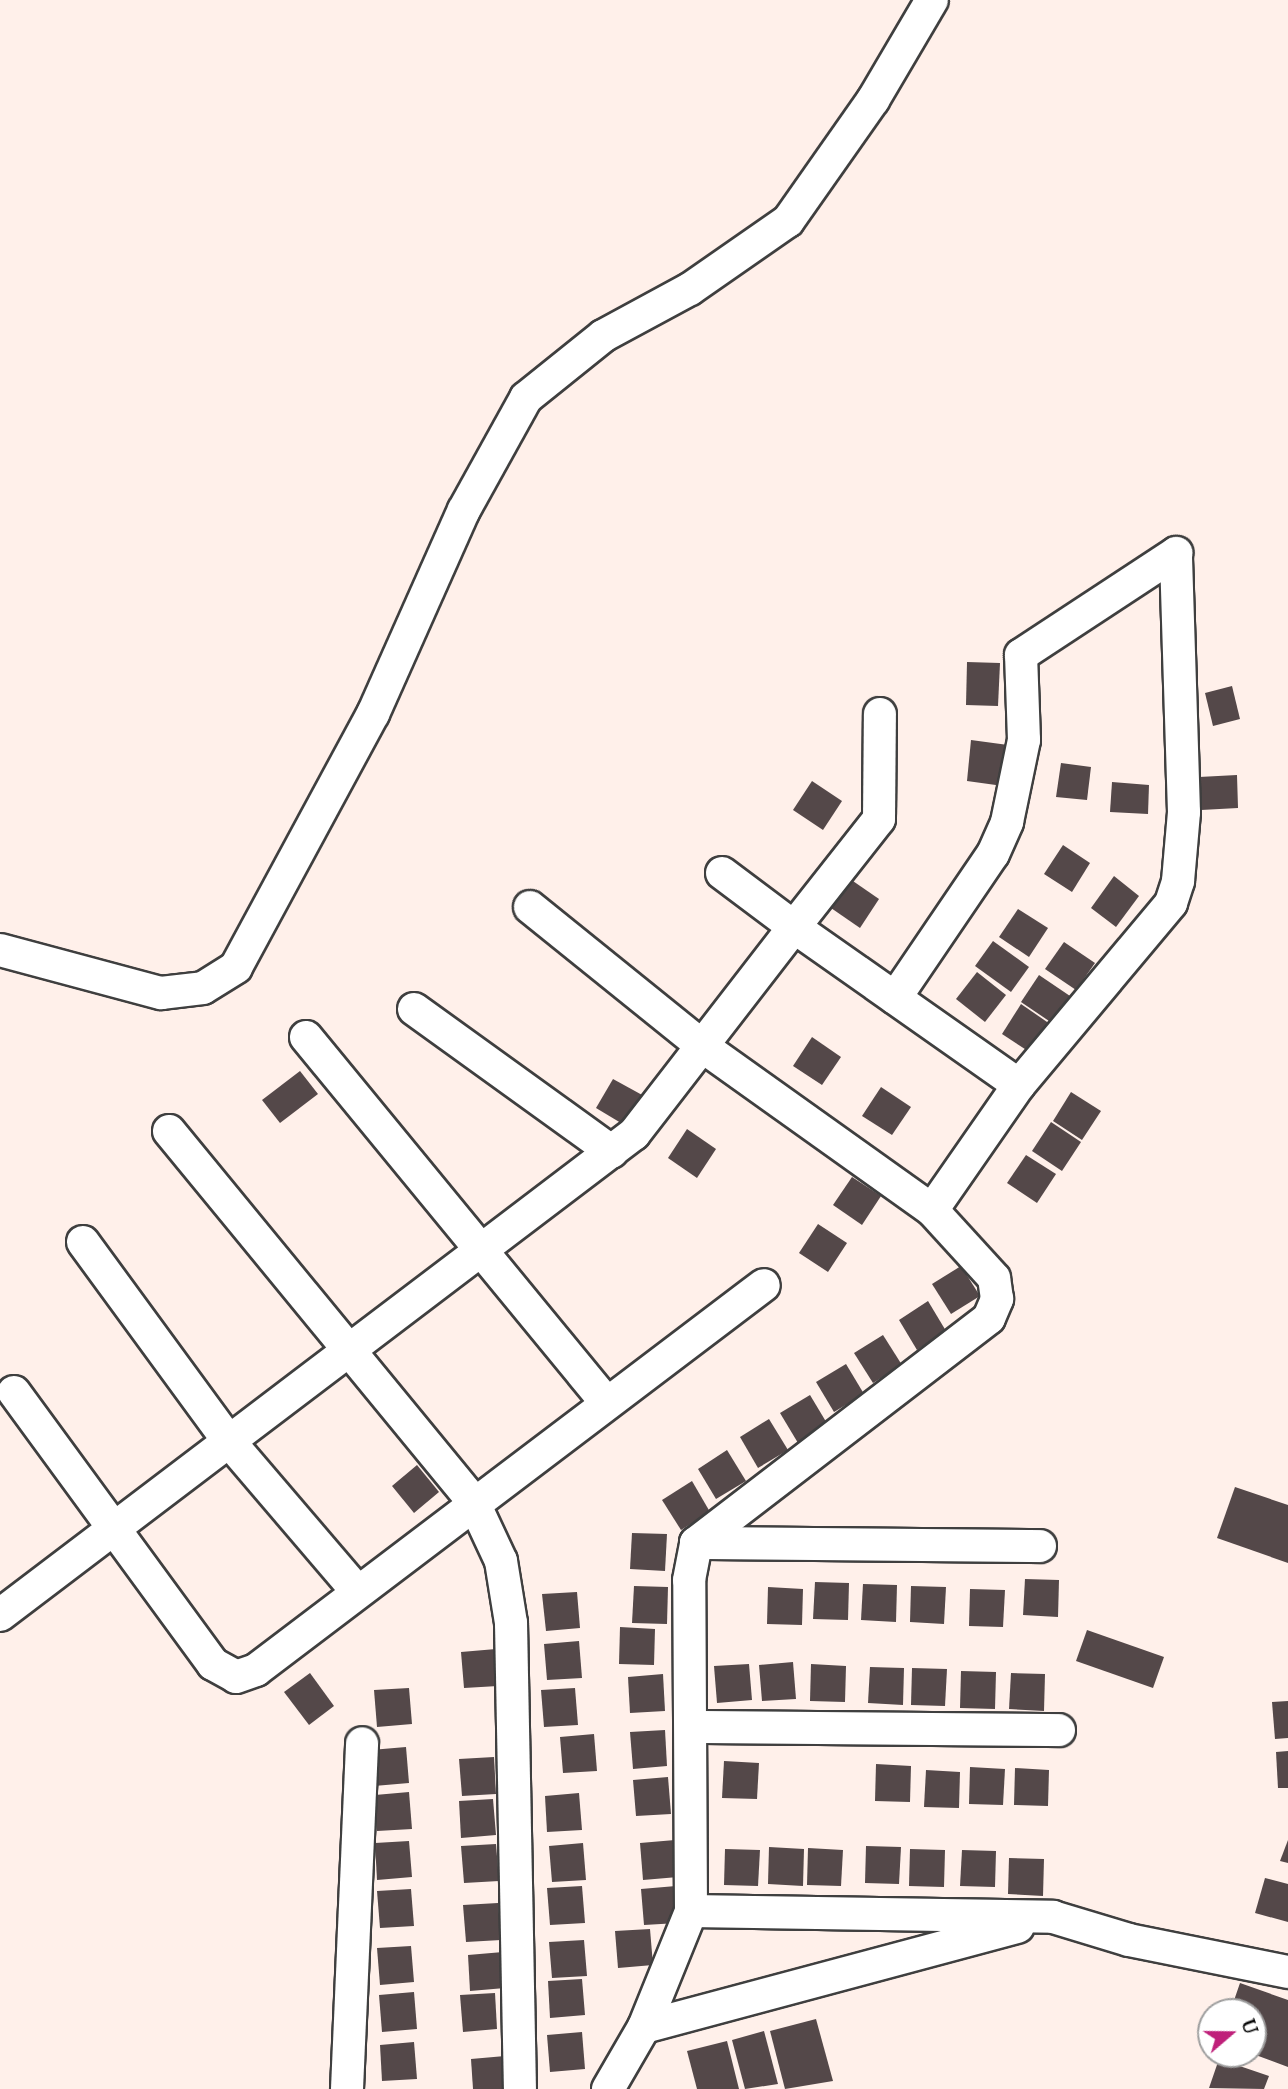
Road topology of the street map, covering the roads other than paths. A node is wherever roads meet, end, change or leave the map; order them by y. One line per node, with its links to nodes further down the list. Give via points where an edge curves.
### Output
1 (932, 0): 6 (street, via 873,100 788,221 690,289 603,336 526,398 464,510 373,714 236,967 203,988 161,993)
2 (880, 714): 5 (street, via 879,819)
3 (722, 873): 5 (street)
4 (530, 907): 10 (street)
5 (794, 927): 7 (street); 10 (street)
6 (0, 950)
7 (895, 998): 11 (street); 11 (street, via 993,854 1011,811 1024,740 1021,655 1176,553 1184,812 1178,881 1171,903)
8 (414, 1009): 13 (street)
9 (306, 1037): 16 (street)
10 (702, 1046): 13 (street, via 659,1109); 14 (street)
11 (1019, 1085): 14 (street)
12 (169, 1131): 18 (street)
13 (612, 1152): 16 (street)
14 (932, 1210): 24 (street, via 994,1278 998,1298 989,1318)
15 (83, 1242): 21 (street)
16 (478, 1249): 18 (street); 20 (street)
17 (764, 1285): 20 (street)
18 (348, 1348): 21 (street); 22 (street)
19 (14, 1392): 23 (street)
20 (604, 1400): 22 (street)
21 (228, 1440): 23 (street); 26 (street)
22 (473, 1501): 26 (street); 36 (street, via 501,1560 511,1623)
23 (111, 1529): 26 (street, via 223,1674 256,1670); 27 (street)
24 (696, 1543): 25 (street); 28 (street, via 690,1565)
25 (1040, 1546)
26 (357, 1591)
27 (0, 1615)
28 (691, 1727): 29 (street); 31 (street)
29 (1059, 1730)
30 (362, 1743): 35 (street)
31 (691, 1912): 32 (street); 34 (street)
32 (1053, 1917): 33 (street, via 1129,1940); 34 (street)
33 (1288, 1972)
34 (644, 2027): 37 (street)
35 (347, 2089)
36 (520, 2089)
37 (608, 2089)

